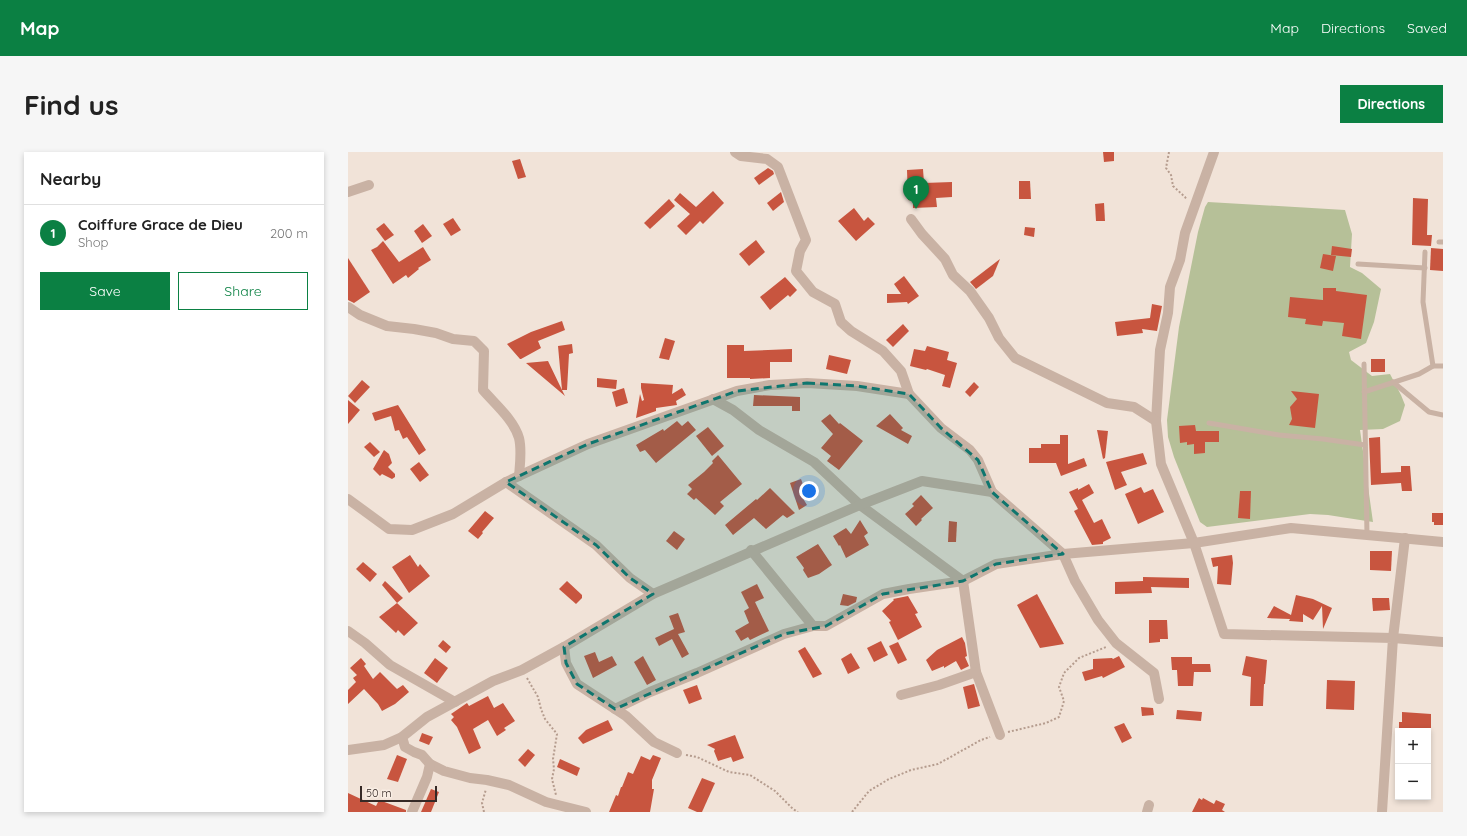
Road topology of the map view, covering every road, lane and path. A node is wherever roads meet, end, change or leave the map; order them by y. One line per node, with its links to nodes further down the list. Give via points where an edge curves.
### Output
1 (735, 152): 17 (street, via 741,156 768,159 778,167 806,240 800,251 796,271 813,292 835,304 841,322 883,351 901,371)
2 (1169, 152): 6 (path, via 1166,168 1171,175 1173,186 1185,197)
3 (1214, 152): 6 (street)
4 (369, 184): 5 (street)
5 (348, 192)
6 (1194, 212): 20 (street, via 1185,233 1180,260 1170,287 1160,350)
7 (911, 218): 20 (street, via 945,259 953,275 970,291 1014,358 1107,403 1134,407)
8 (1425, 252): 10 (lane)
9 (1358, 264): 10 (lane)
10 (1425, 268): 13 (lane, via 1423,302)
11 (348, 308): 23 (street, via 387,326 436,333 474,342 479,346 484,351 483,390 509,419 519,437)
12 (1364, 364): 16 (lane)
13 (1433, 366): 14 (lane); 15 (lane, via 1419,374)
14 (1443, 366)
15 (1393, 382): 16 (lane); 19 (lane, via 1429,412)
16 (1364, 392): 22 (lane)
17 (909, 394): 18 (street, via 857,386 807,383 770,385 737,391); 25 (street, via 941,428 970,450 978,460)
18 (713, 399): 23 (street, via 588,444); 27 (street, via 814,462)
19 (1443, 415)
20 (1156, 421): 31 (street, via 1161,464)
21 (1209, 423): 22 (lane, via 1279,435)
22 (1365, 445): 28 (lane)
23 (519, 476): 24 (street)
24 (506, 482): 26 (street, via 453,514 412,530 389,529); 35 (street, via 596,545 630,578)
25 (992, 492): 27 (street, via 922,482); 33 (street)
26 (348, 499)
27 (860, 505): 32 (street); 34 (street)
28 (1367, 535): 29 (street); 31 (street, via 1291,528)
29 (1405, 538): 30 (street); 38 (street)
30 (1443, 542)
31 (1194, 543): 33 (street); 38 (street, via 1224,634)
32 (751, 550): 35 (street); 36 (street)
33 (1063, 554): 34 (street, via 996,564); 44 (street, via 1074,581 1098,620 1116,643 1154,673)
34 (963, 581): 36 (street, via 883,594 826,626); 42 (street)
35 (653, 594): 40 (street)
36 (813, 626): 46 (street, via 784,634)
37 (348, 631): 45 (street, via 390,665)
38 (1393, 638): 39 (street); 58 (street)
39 (1443, 642)
40 (564, 647): 41 (street); 46 (street, via 566,664 577,684)
41 (522, 670): 45 (street, via 493,681); 53 (path, via 538,697 545,719 557,734 552,779)
42 (976, 672): 43 (street); 47 (street)
43 (901, 695)
44 (1159, 699)
45 (455, 702): 48 (street, via 428,717)
46 (615, 709): 50 (street, via 654,742)
47 (1000, 735)
48 (402, 737): 49 (street, via 384,745); 51 (street, via 405,747 422,755)
49 (348, 750)
50 (677, 752): 57 (path, via 697,757 729,772 750,774 775,791)
51 (430, 764): 52 (street, via 464,777); 54 (street)
52 (487, 780): 53 (street, via 509,784 546,802); 55 (path, via 482,804)
53 (557, 804): 56 (street)
54 (412, 812)
55 (484, 812)
56 (586, 812)
57 (798, 812)
58 (1382, 812)

